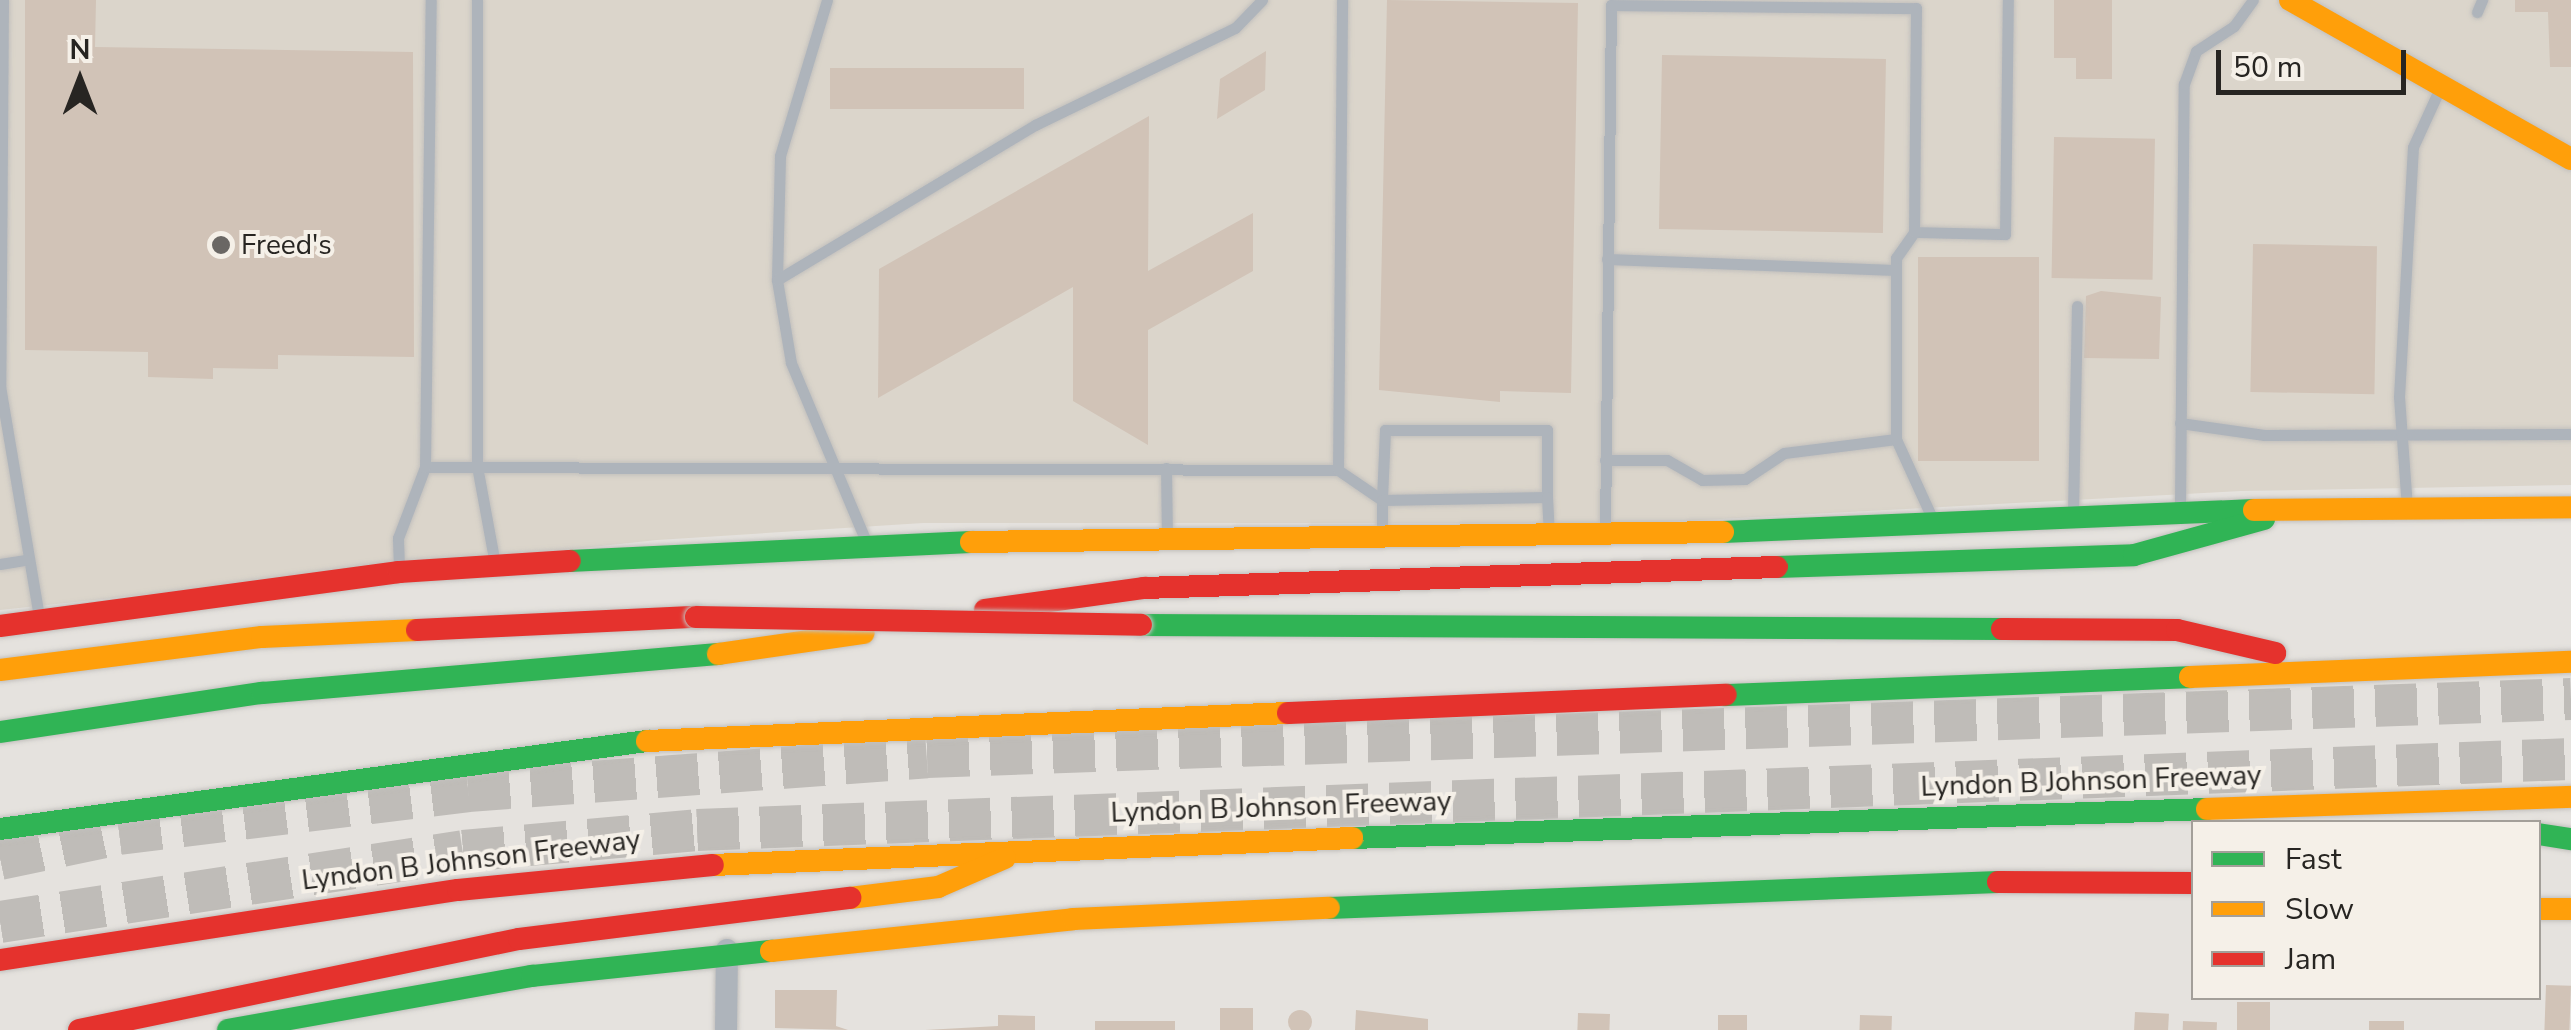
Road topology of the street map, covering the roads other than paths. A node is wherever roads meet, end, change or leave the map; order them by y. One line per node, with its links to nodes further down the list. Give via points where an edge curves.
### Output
1 (2, 0): 41 (lane, via 0,386)
2 (431, 0): 25 (lane)
3 (477, 0): 24 (lane)
4 (827, 0): 16 (lane, via 780,156)
5 (1262, 0): 16 (lane, via 1235,28 1036,125)
6 (1342, 0): 27 (lane)
7 (2008, 0): 13 (lane, via 2005,234)
8 (2253, 0): 18 (lane, via 2234,26 2196,51 2184,84)
9 (2290, 0): 11 (main road)
10 (1861, 4): 13 (lane, via 1916,8); 14 (lane, via 1611,5)
11 (2442, 84): 12 (main road); 20 (lane, via 2413,147)
12 (2571, 159)
13 (1914, 232): 15 (lane)
14 (1607, 259): 15 (lane); 22 (lane)
15 (1896, 270): 21 (lane)
16 (777, 280): 23 (lane, via 791,363)
17 (2076, 306): 34 (lane)
18 (2180, 423): 20 (lane, via 2264,435); 32 (lane)
19 (2571, 434): 20 (lane)
20 (2402, 435): 31 (lane)
21 (1896, 439): 22 (lane, via 1784,453 1746,479 1702,480 1666,460); 35 (lane)
22 (1605, 460): 39 (lane)
23 (835, 465): 24 (lane); 26 (lane); 40 (lane)
24 (477, 466): 25 (lane); 43 (lane)
25 (425, 467): 44 (lane, via 398,538)
26 (1166, 468): 27 (lane); 36 (lane)
27 (1338, 470): 29 (lane)
28 (1547, 497): 29 (lane); 29 (lane, via 1547,430 1384,430); 38 (lane)
29 (1382, 500): 37 (lane)
30 (2571, 507): 31 (main road)
31 (2407, 509): 33 (main road)
32 (2180, 511): 33 (main road); 34 (main road)
33 (2282, 512): 50 (main road, via 2204,541 2042,561 1144,588 775,649 262,693)
34 (2073, 517): 35 (main road)
35 (1935, 524): 39 (main road)
36 (1167, 536): 37 (main road); 40 (main road)
37 (1382, 536): 38 (main road)
38 (1549, 536): 39 (main road)
39 (1605, 537)
40 (867, 543): 43 (main road)
41 (26, 560): 42 (lane); 45 (lane)
42 (0, 564)
43 (496, 567): 44 (main road)
44 (399, 572): 45 (main road)
45 (40, 621): 46 (main road)
46 (0, 626)
47 (2571, 662): 48 (main road)
48 (2324, 665): 49 (main road, bridge, via 2178,630 696,616 262,637); 54 (main road, via 700,736 467,759)
49 (0, 670)
50 (0, 732)
51 (2571, 797): 52 (main road, Lyndon B Johnson Freeway)
52 (2386, 802): 53 (main road); 57 (main road, Lyndon B Johnson Freeway)
53 (2475, 820)
54 (0, 829)
55 (2541, 834): 56 (main road)
56 (2571, 839)
57 (1030, 847): 60 (main road, Lyndon B Johnson Freeway, via 626,871 154,930); 61 (main road, via 938,887 519,939)
58 (2191, 882): 59 (main road, via 1308,903)
59 (726, 950): 62 (main road); 63 (street)
60 (0, 960)
61 (79, 1030)
62 (228, 1030)
63 (726, 1030)

